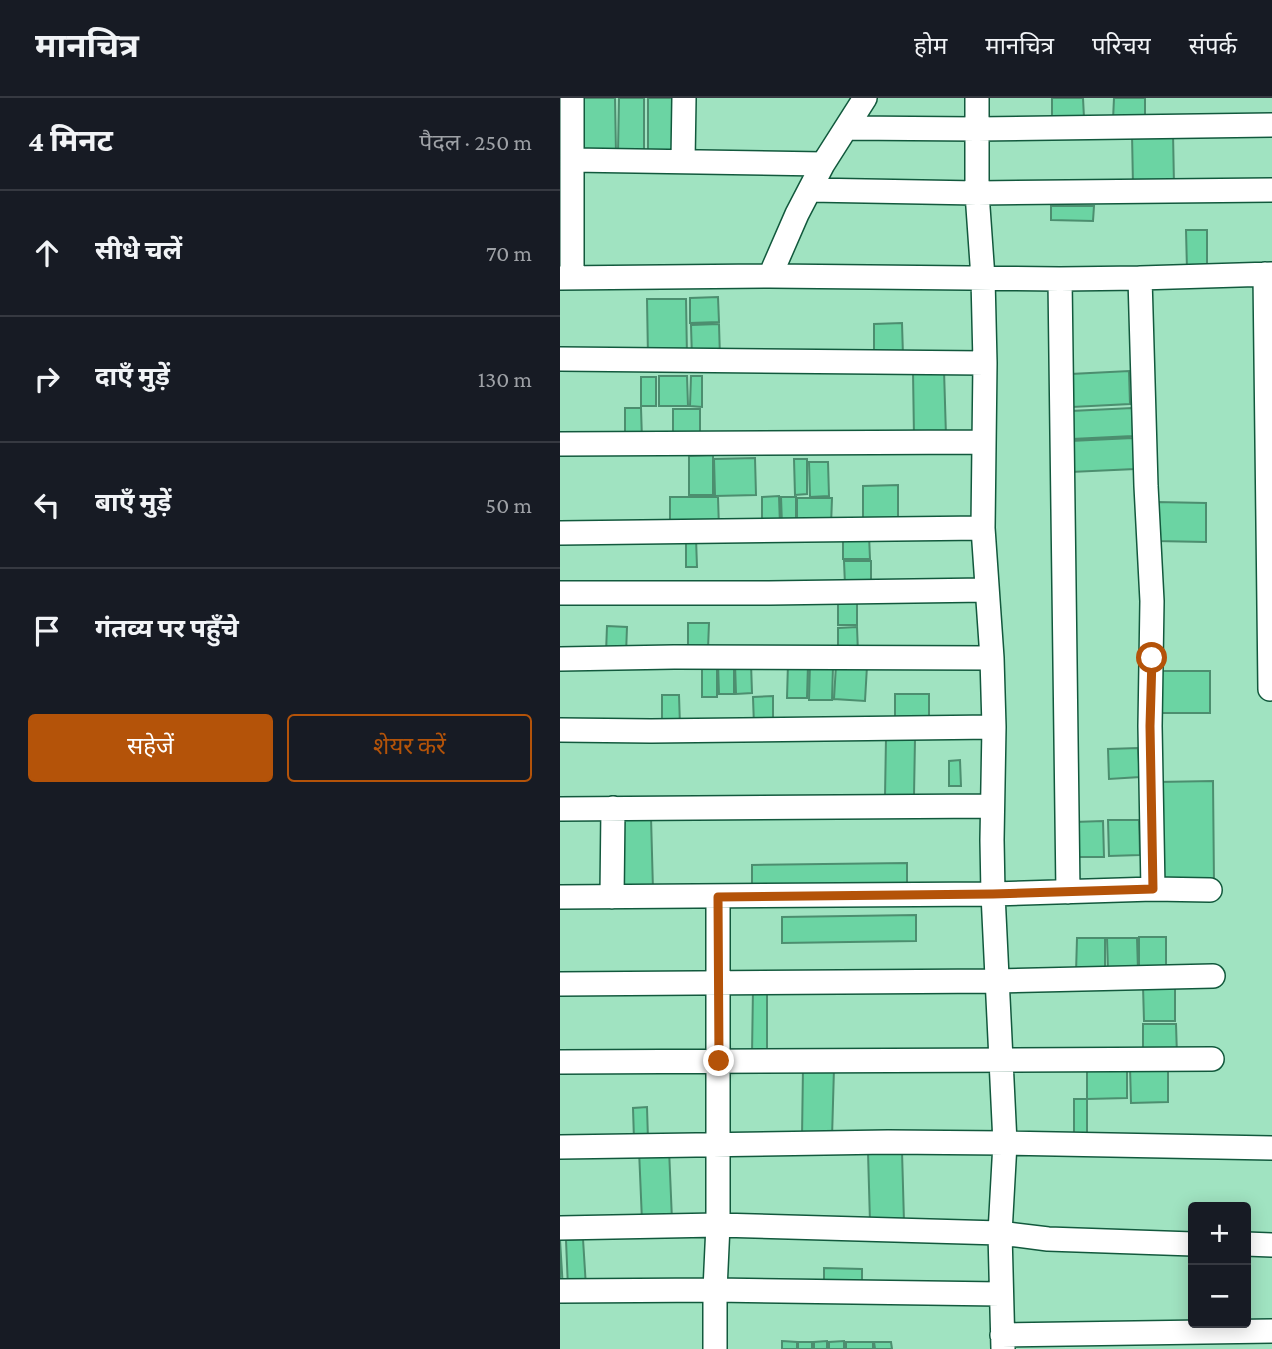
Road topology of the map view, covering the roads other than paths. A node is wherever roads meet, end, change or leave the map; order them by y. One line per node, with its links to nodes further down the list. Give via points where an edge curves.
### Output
1 (572, 98): 8 (street)
2 (684, 98): 9 (street)
3 (865, 98): 6 (street)
4 (976, 98): 7 (street)
5 (1272, 125): 7 (street)
6 (846, 128): 7 (street); 10 (street)
7 (977, 129): 13 (street)
8 (572, 160): 9 (street); 16 (street)
9 (682, 161): 10 (street)
10 (823, 164): 11 (street)
11 (810, 190): 13 (street); 15 (street)
12 (1272, 190): 13 (street)
13 (977, 193): 17 (street)
14 (1269, 274): 18 (street); 30 (street)
15 (769, 276): 16 (street); 17 (street)
16 (566, 278)
17 (983, 278): 19 (street); 21 (street)
18 (1140, 278): 19 (street); 36 (street, via 1152,601)
19 (1060, 279): 38 (street)
20 (560, 359): 21 (street)
21 (985, 363): 22 (street)
22 (984, 442): 23 (street); 24 (street)
23 (560, 444)
24 (983, 528): 25 (street); 26 (street)
25 (560, 533)
26 (986, 590): 27 (street); 28 (street)
27 (560, 593)
28 (992, 658): 29 (street); 31 (street)
29 (560, 659)
30 (1270, 689)
31 (994, 727): 32 (street); 33 (street)
32 (560, 730)
33 (992, 806): 34 (street); 39 (street)
34 (613, 808): 35 (street); 41 (street)
35 (560, 809)
36 (1153, 889): 37 (street); 38 (street)
37 (1210, 890)
38 (1068, 892): 39 (street)
39 (993, 894): 42 (street); 45 (street)
40 (560, 897): 41 (street)
41 (612, 897): 42 (street)
42 (718, 897): 44 (street)
43 (1213, 976): 45 (street)
44 (718, 982): 45 (street); 46 (street); 49 (street)
45 (997, 982): 47 (street)
46 (560, 984)
47 (1001, 1059): 48 (street); 49 (street); 51 (street)
48 (1212, 1059)
49 (719, 1061): 50 (street); 52 (street)
50 (560, 1062)
51 (1004, 1143): 52 (street); 54 (street); 57 (street)
52 (718, 1145): 53 (street); 55 (street)
53 (560, 1147)
54 (1272, 1148)
55 (718, 1225): 56 (street); 57 (street); 61 (street)
56 (560, 1228)
57 (1000, 1233): 58 (street); 63 (street)
58 (1188, 1244)
59 (1251, 1244): 60 (street)
60 (1272, 1245)
61 (715, 1290): 62 (street); 63 (street); 66 (street)
62 (560, 1292)
63 (1000, 1294): 65 (street)
64 (1272, 1331): 65 (street)
65 (1002, 1342)
66 (715, 1349)

